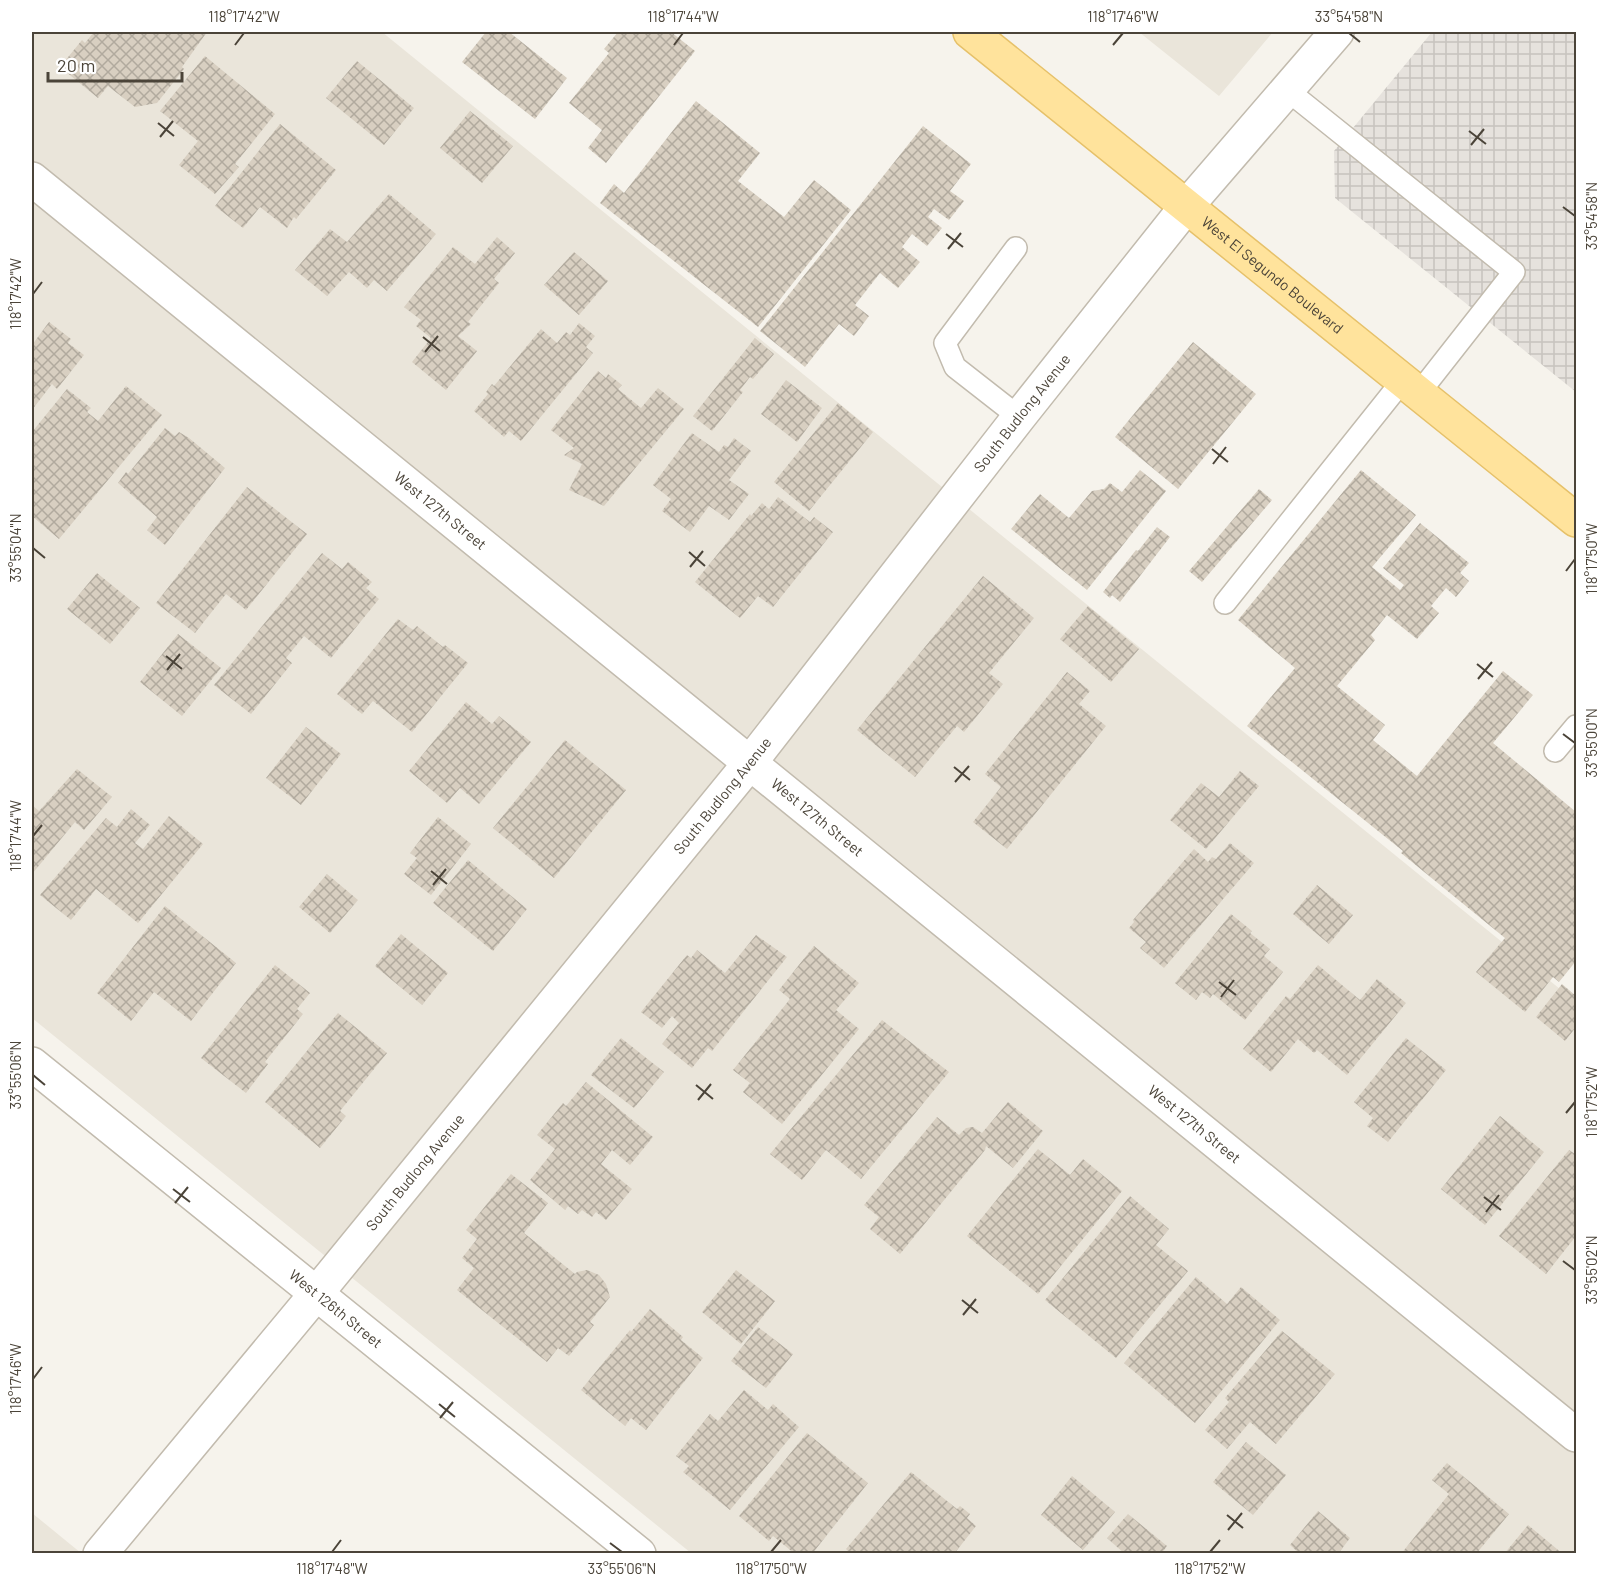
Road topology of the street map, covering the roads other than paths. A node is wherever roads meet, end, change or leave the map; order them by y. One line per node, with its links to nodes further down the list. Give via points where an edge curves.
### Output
1 (970, 32): 5 (main road, West El Segundo Boulevard)
2 (1336, 32): 3 (street, South Budlong Avenue)
3 (1287, 90): 5 (street, South Budlong Avenue); 7 (lane, via 1514,272)
4 (32, 179): 13 (street, West 127th Street)
5 (1186, 207): 7 (main road, West El Segundo Boulevard); 8 (street, South Budlong Avenue)
6 (1016, 248): 8 (lane, via 945,343 955,367)
7 (1411, 387): 9 (main road, West El Segundo Boulevard); 10 (lane)
8 (1019, 417): 13 (street, South Budlong Avenue)
9 (1576, 520)
10 (1225, 603)
11 (1576, 726): 12 (lane)
12 (1555, 751)
13 (749, 764): 15 (street, South Budlong Avenue); 16 (street, West 127th Street)
14 (32, 1064): 15 (street, West 126th Street)
15 (316, 1294): 17 (street, South Budlong Avenue); 18 (street, West 126th Street)
16 (1576, 1436)
17 (100, 1554)
18 (639, 1554)

